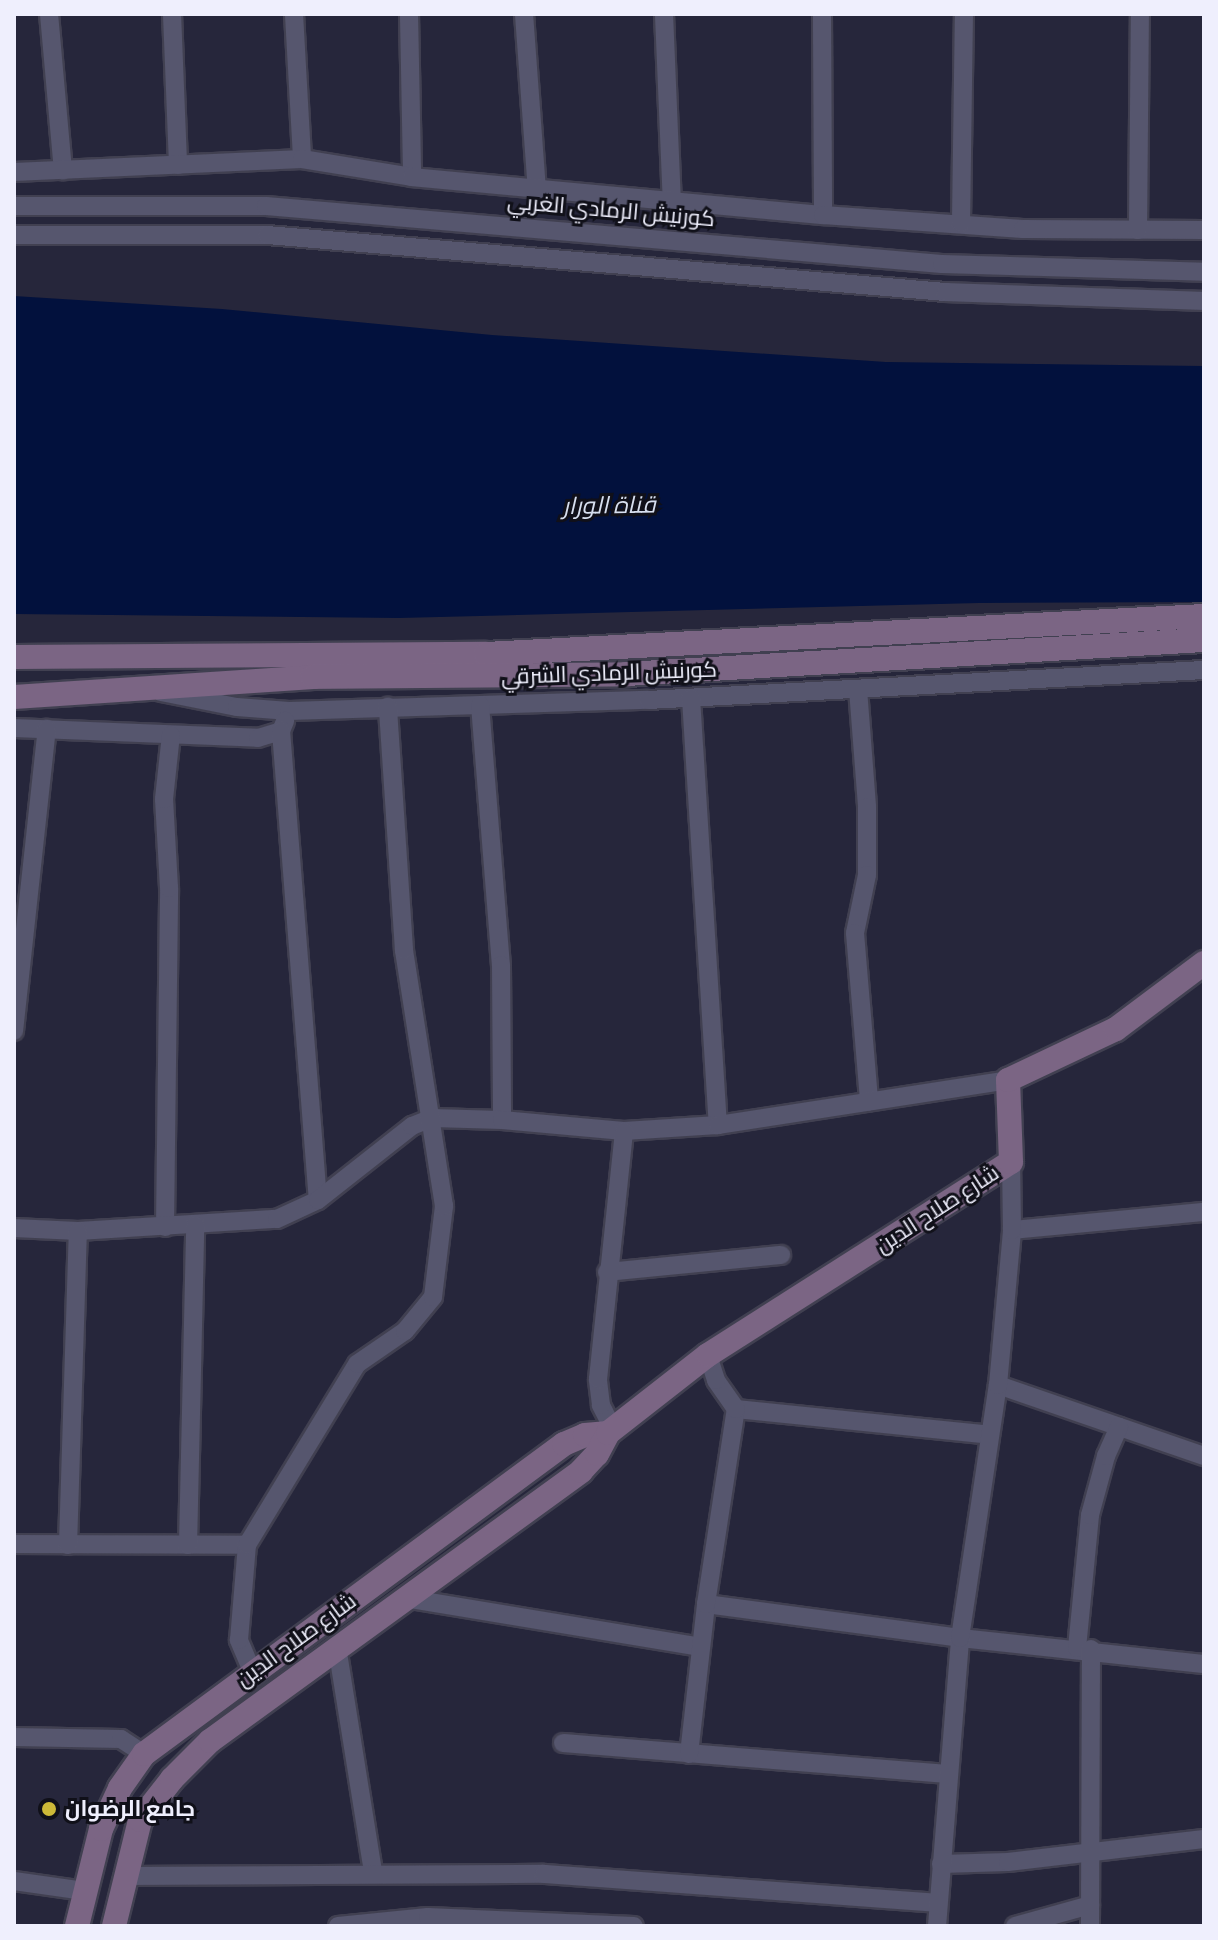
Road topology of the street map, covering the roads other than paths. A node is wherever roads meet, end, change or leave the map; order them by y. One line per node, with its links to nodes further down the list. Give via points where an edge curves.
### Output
1 (49, 14): 12 (street)
2 (172, 14): 11 (street)
3 (294, 14): 10 (street)
4 (409, 14): 14 (street)
5 (524, 14): 15 (street)
6 (664, 14): 16 (street)
7 (822, 14): 18 (street)
8 (964, 14): 19 (street)
9 (1140, 14): 21 (street)
10 (302, 159): 11 (street); 14 (street)
11 (178, 165): 12 (street)
12 (63, 170): 13 (street)
13 (14, 172)
14 (412, 177): 15 (street)
15 (537, 189): 16 (street)
16 (672, 202): 18 (street)
17 (14, 206): 20 (street, كورنيش الرمادي الغربي, via 266,206)
18 (823, 215): 19 (street)
19 (961, 223): 21 (street)
20 (495, 224): 24 (street); 25 (street, كورنيش الرمادي الغربي, via 942,264)
21 (1138, 230): 22 (street)
22 (1204, 230)
23 (14, 235): 24 (street, via 267,235)
24 (494, 252): 26 (street, via 946,292)
25 (1204, 272)
26 (1204, 301)
27 (1204, 616): 29 (main road, كورنيش الرمادي الشرقي, via 486,654)
28 (1204, 640): 31 (main road, كورنيش الرمادي الشرقي, via 626,674 313,677)
29 (14, 657)
30 (1204, 670): 32 (street)
31 (147, 688): 33 (main road, كورنيش الرمادي الشرقي); 37 (street, via 205,702)
32 (858, 689): 34 (street); 45 (street, via 867,875 855,933)
33 (14, 697)
34 (691, 698): 35 (street); 48 (street)
35 (480, 705): 36 (street); 47 (street, via 501,965)
36 (388, 707): 37 (street); 46 (street, via 404,950)
37 (289, 711): 40 (street)
38 (14, 728): 39 (street)
39 (47, 729): 41 (street); 43 (street)
40 (281, 731): 41 (street, via 258,738); 51 (street)
41 (171, 735): 54 (street, via 164,799 169,888)
42 (1204, 963): 44 (main road, via 1116,1029)
43 (14, 1031)
44 (1008, 1080): 45 (street); 50 (main road, شارع صلاح الدين)
45 (869, 1101): 48 (street)
46 (432, 1118): 47 (street); 51 (street, via 412,1126); 70 (street, via 444,1206 433,1297 405,1331 357,1364)
47 (502, 1120): 49 (street)
48 (718, 1125): 49 (street)
49 (624, 1131): 59 (street)
50 (1011, 1162): 56 (street); 60 (main road, شارع صلاح الدين)
51 (318, 1200): 53 (street, via 277,1219)
52 (1204, 1212): 56 (street)
53 (195, 1225): 54 (street); 69 (street)
54 (165, 1227): 57 (street)
55 (14, 1228): 57 (street)
56 (1012, 1230): 61 (street)
57 (78, 1231): 68 (street)
58 (781, 1255): 59 (street)
59 (607, 1272): 64 (street, via 598,1379)
60 (708, 1355): 62 (street, via 716,1380); 64 (main road, شارع صلاح الدين)
61 (998, 1385): 63 (street); 65 (street)
62 (736, 1409): 65 (street); 72 (street)
63 (1119, 1427): 66 (street); 76 (street, via 1090,1515)
64 (610, 1431): 71 (main road, شارع صلاح الدين, via 581,1471); 78 (main road, شارع صلاح الدين, via 564,1444)
65 (990, 1435): 73 (street)
66 (1204, 1456)
67 (14, 1544): 68 (street)
68 (68, 1545): 69 (street)
69 (188, 1545): 70 (street)
70 (247, 1545): 78 (street, via 239,1640)
71 (405, 1598): 74 (main road, شارع صلاح الدين); 75 (street)
72 (706, 1604): 73 (street); 75 (street)
73 (960, 1638): 76 (street); 83 (street)
74 (337, 1647): 87 (street); 88 (main road, شارع صلاح الدين, via 210,1741 172,1779 140,1820)
75 (701, 1647): 82 (street)
76 (1084, 1649): 77 (street); 85 (street)
77 (1204, 1664)
78 (252, 1671): 81 (main road, شارع صلاح الدين)
79 (14, 1737): 81 (street, via 121,1739)
80 (563, 1743): 82 (street)
81 (144, 1754): 90 (main road, شارع صلاح الدين, via 101,1829)
82 (689, 1754): 83 (street)
83 (948, 1774): 86 (street)
84 (1204, 1839): 85 (street)
85 (1090, 1861): 86 (street); 91 (street)
86 (941, 1864): 92 (street)
87 (373, 1872): 88 (street); 92 (street, via 544,1874)
88 (124, 1876): 94 (main road, شارع صلاح الدين)
89 (14, 1881): 90 (street)
90 (84, 1891): 93 (main road, شارع صلاح الدين)
91 (1090, 1899): 97 (street); 98 (street)
92 (937, 1915)
93 (77, 1926)
94 (114, 1926)
95 (338, 1926): 96 (street, via 428,1917)
96 (634, 1926)
97 (1015, 1926)
98 (1090, 1926)

